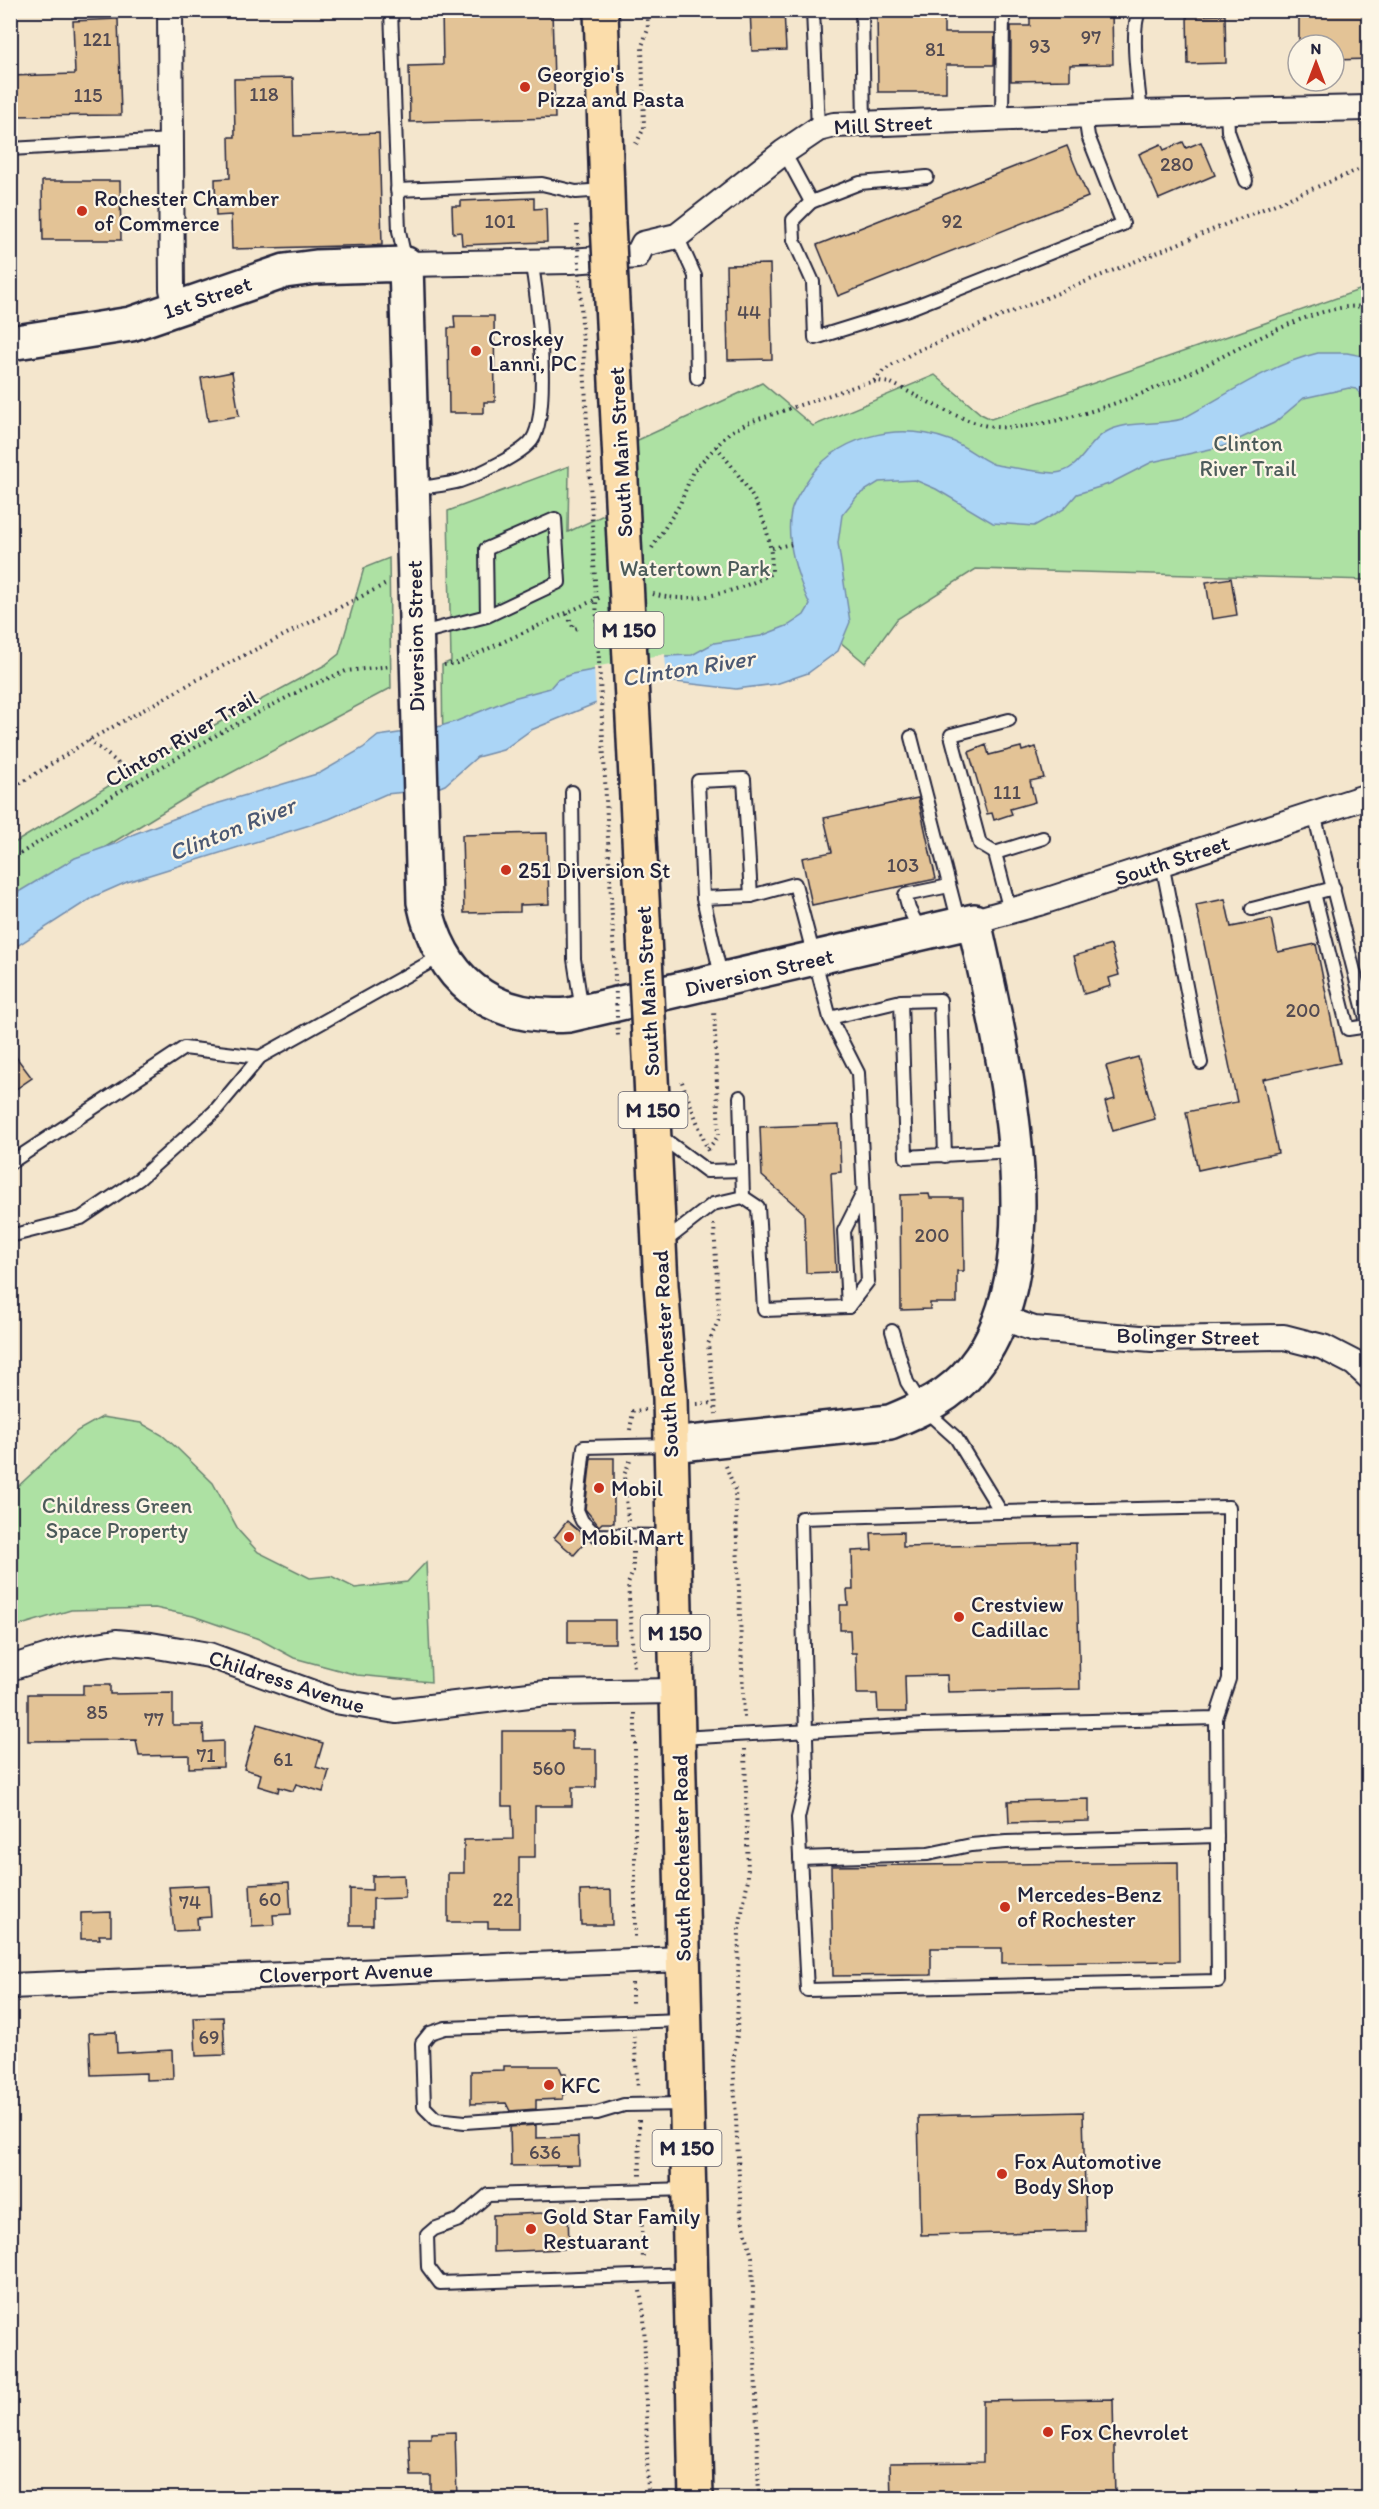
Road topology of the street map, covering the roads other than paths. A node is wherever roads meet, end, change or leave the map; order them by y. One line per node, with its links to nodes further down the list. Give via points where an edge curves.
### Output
1 (170, 10): 15 (street)
2 (391, 10): 20 (lane)
3 (601, 10): 21 (main road, South Main Street / M 150)
4 (813, 10): 14 (lane)
5 (862, 10): 13 (lane)
6 (1003, 10): 12 (lane)
7 (1140, 10): 10 (lane, via 1136,16 1136,40)
8 (1368, 108): 9 (street, Mill Street)
9 (1227, 111): 10 (street, Mill Street); 19 (lane, via 1228,131)
10 (1140, 113): 11 (street, Mill Street)
11 (1085, 116): 12 (street, Mill Street); 22 (lane, via 1088,136 1123,224 908,309 815,338 813,282 794,240 793,220)
12 (1002, 119): 13 (street, Mill Street)
13 (864, 124): 14 (street, Mill Street)
14 (818, 129): 17 (street, Mill Street)
15 (171, 140): 16 (lane); 26 (street, via 172,289)
16 (10, 149)
17 (784, 152): 22 (lane); 23 (street, Mill Street)
18 (927, 177): 22 (lane, via 860,183)
19 (1246, 182)
20 (397, 190): 21 (lane, via 542,184 576,192); 25 (lane)
21 (606, 190): 62 (main road, South Main Street / M 150, bridge, via 592,224 634,1036)
22 (811, 202)
23 (677, 236): 24 (street, Mill Street, via 644,244 637,256); 28 (lane, via 695,276)
24 (531, 261): 25 (street, Mill Street); 29 (lane, via 538,294 541,374 540,419 532,439 520,451 461,481)
25 (406, 264): 26 (street, 1st Street, via 285,271); 29 (street, Diversion Street)
26 (176, 307): 27 (street, 1st Street, via 131,324)
27 (10, 343)
28 (697, 378)
29 (411, 490): 31 (street, Diversion Street)
30 (487, 616): 30 (lane, via 559,582 555,519 486,549); 31 (lane)
31 (416, 634): 51 (street, Diversion Street, via 424,902)
32 (1009, 720): 38 (lane, via 951,735 980,844)
33 (911, 737): 40 (lane)
34 (572, 792): 56 (lane, via 574,959)
35 (1368, 796): 36 (street, South Street)
36 (1314, 814): 39 (street, South Street); 41 (lane)
37 (1043, 838): 38 (lane)
38 (995, 853): 46 (lane)
39 (1162, 863): 46 (street, South Street); 60 (lane)
40 (949, 886): 47 (lane); 48 (lane, via 905,895)
41 (1334, 888): 42 (lane); 49 (lane)
42 (1314, 893): 45 (lane); 50 (lane)
43 (751, 896): 44 (lane); 44 (lane, via 744,779 698,781); 52 (lane, via 795,884)
44 (703, 898): 53 (lane)
45 (1252, 909)
46 (1010, 911): 47 (street, South Street)
47 (967, 922): 48 (street, Diversion Street); 63 (street, via 999,1042)
48 (922, 934): 52 (street, Diversion Street)
49 (1348, 939): 50 (lane); 54 (lane)
50 (1327, 944): 58 (lane, via 1348,1029)
51 (442, 956): 56 (street, Diversion Street, via 462,982 495,1004 531,1015); 59 (lane)
52 (813, 960): 53 (street, Diversion Street); 57 (lane)
53 (718, 991): 56 (street, Diversion Street)
54 (1365, 994): 58 (lane)
55 (901, 1001): 57 (lane); 64 (lane, via 906,1157); 64 (lane, via 940,1000)
56 (582, 1012)
57 (830, 1018): 67 (lane, via 858,1073)
58 (1368, 1026)
59 (260, 1057): 65 (lane, via 184,1048); 70 (lane, via 214,1112 139,1179 81,1218)
60 (1201, 1063)
61 (740, 1097): 66 (lane)
62 (654, 1131): 66 (lane, via 707,1172); 69 (main road, South Main Street / M 150)
63 (1015, 1151): 64 (lane); 72 (street, via 1015,1252)
64 (945, 1156)
65 (10, 1163)
66 (742, 1170): 68 (lane)
67 (864, 1192): 71 (lane, via 844,1231); 71 (lane, via 868,1281)
68 (743, 1197): 69 (lane, via 713,1204); 71 (lane, via 758,1207 764,1310)
69 (659, 1231): 76 (main road, South Rochester Road / M 150)
70 (10, 1236)
71 (848, 1307)
72 (1000, 1317): 74 (street, Bolinger Street, via 1035,1329 1152,1339 1284,1337 1323,1347); 75 (street, via 974,1368)
73 (892, 1331): 75 (lane, via 907,1382)
74 (1368, 1376)
75 (924, 1409): 76 (street, via 890,1422 865,1426); 77 (lane, via 956,1438)
76 (671, 1445): 78 (main road, South Rochester Road / M 150); 78 (lane, via 584,1448 578,1510 582,1521 596,1535)
77 (1001, 1512): 81 (lane, via 1229,1507 1229,1679); 82 (lane, via 801,1518)
78 (673, 1536): 80 (main road, South Rochester Road / M 150)
79 (10, 1668): 80 (street, Childress Avenue, via 71,1649 116,1642 209,1655 335,1701 396,1711 546,1693)
80 (675, 1691): 83 (main road, South Rochester Road / M 150)
81 (1216, 1718): 82 (lane); 84 (lane)
82 (806, 1731): 83 (lane); 85 (lane, via 807,1780 798,1818)
83 (678, 1738): 86 (main road, South Rochester Road / M 150)
84 (1217, 1836): 85 (lane, via 1006,1842 928,1854); 85 (lane, via 1218,1981 807,1989)
85 (800, 1858)
86 (682, 1959): 87 (street, Cloverport Avenue); 88 (main road, South Rochester Road / M 150)
87 (10, 1986)
88 (685, 2020): 89 (main road, South Rochester Road / M 150); 89 (lane, via 446,2028 429,2033 422,2043 424,2107 436,2119 465,2122 597,2113 624,2105)
89 (686, 2104): 90 (main road, South Rochester Road / M 150)
90 (688, 2189): 91 (main road, South Rochester Road / M 150); 91 (lane, via 488,2195 459,2220 427,2235 428,2267 440,2283)
91 (691, 2274): 92 (main road, South Rochester Road / M 150)
92 (696, 2499)

